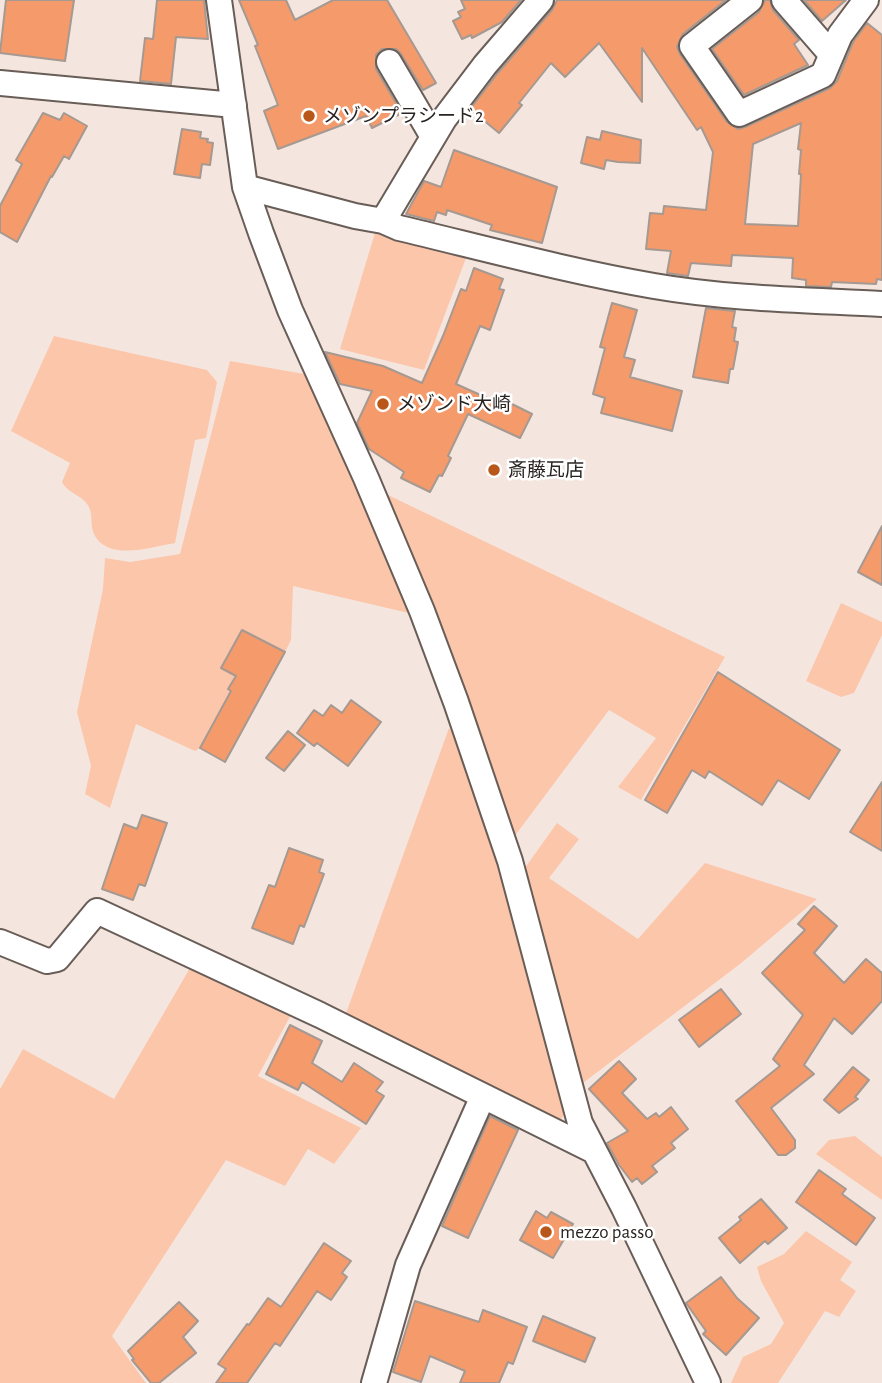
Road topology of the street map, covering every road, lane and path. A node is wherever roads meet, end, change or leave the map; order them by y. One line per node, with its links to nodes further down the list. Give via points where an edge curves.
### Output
1 (219, 0): 9 (street)
2 (541, 0): 10 (street, via 485,65)
3 (750, 0): 6 (street, via 692,46 739,114 822,75)
4 (784, 0): 6 (street)
5 (866, 0): 6 (street)
6 (831, 54)
7 (389, 62): 10 (street)
8 (0, 83): 9 (street)
9 (234, 105): 11 (street)
10 (433, 137): 12 (street)
11 (245, 187): 12 (street); 16 (street, via 290,310 366,478 456,702 510,861 580,1123)
12 (383, 221): 13 (street, via 531,260 655,286)
13 (882, 304)
14 (0, 942): 15 (street, via 47,961 57,959 97,911)
15 (483, 1096): 16 (street); 17 (street, via 408,1265)
16 (594, 1151): 18 (street)
17 (374, 1383)
18 (708, 1383)

